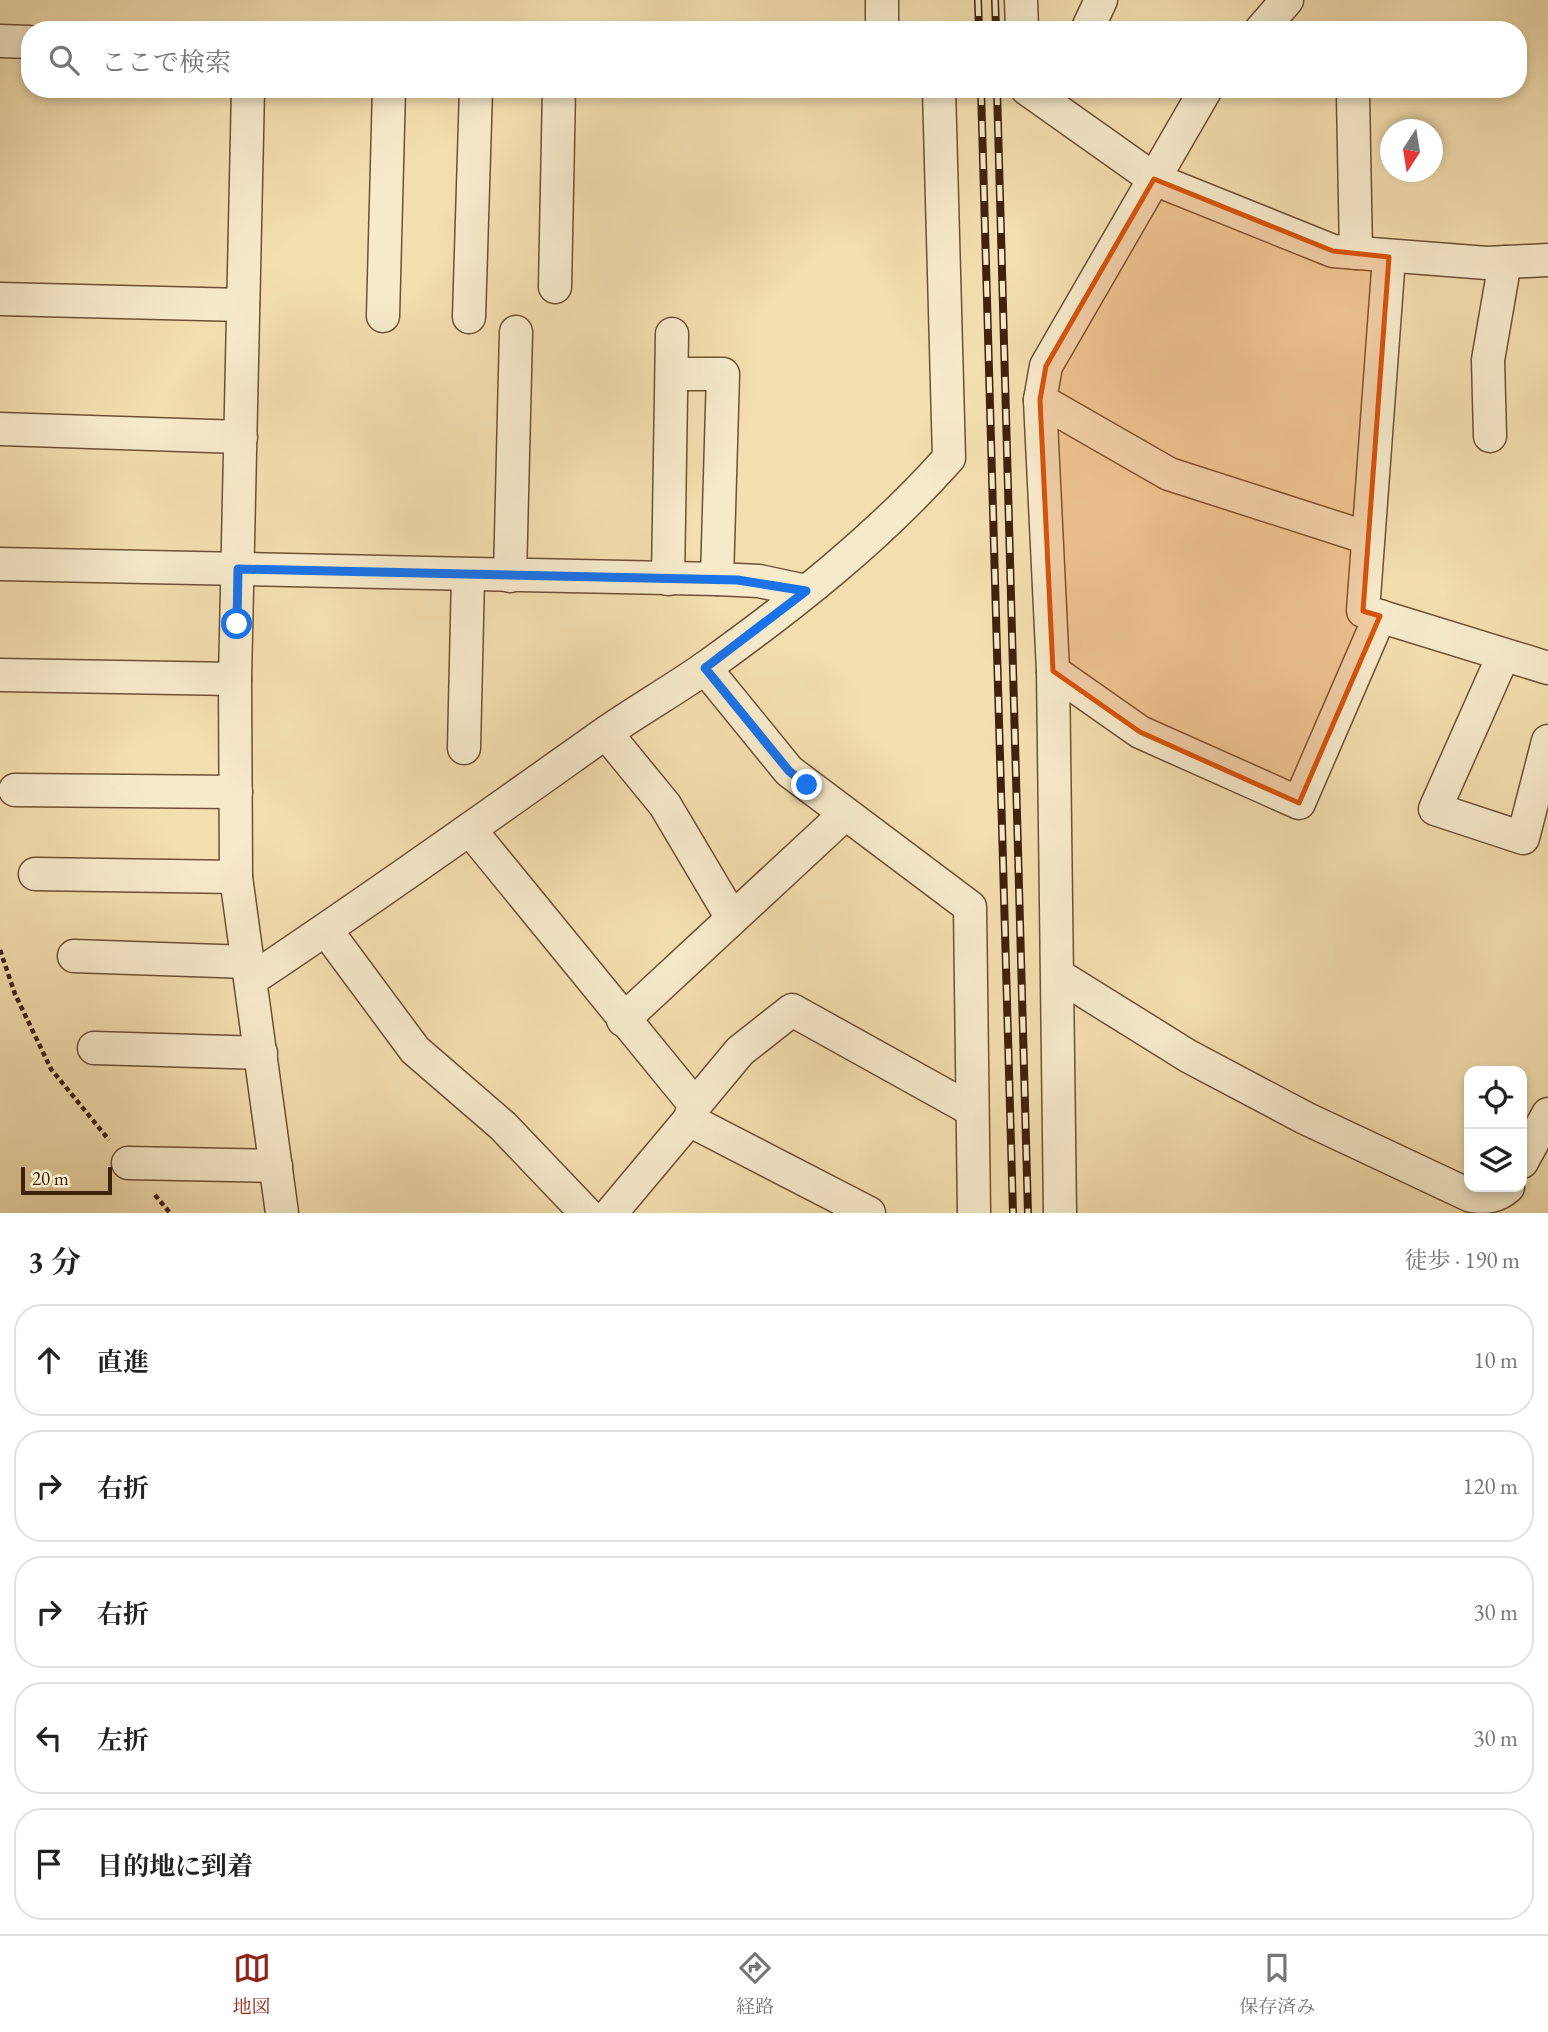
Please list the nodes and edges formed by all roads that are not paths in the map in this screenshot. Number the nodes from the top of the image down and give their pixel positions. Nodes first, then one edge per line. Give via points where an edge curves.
1 (882, 0) edge
2 (1021, 0) edge
3 (1101, 0) edge
4 (1287, 0) edge
5 (882, 21) edge
6 (1021, 21) edge
7 (1091, 21) edge
8 (1269, 21) edge
9 (0, 41) edge
10 (21, 42) edge
11 (248, 98) edge
12 (389, 98) edge
13 (476, 98) edge
14 (559, 98) edge
15 (939, 98) edge
16 (1040, 98) edge
17 (1201, 98) edge
18 (1353, 98) edge
19 (1154, 179) junction
20 (1356, 253) junction
21 (1389, 257) junction
22 (1548, 260) edge
23 (1505, 262) junction
24 (555, 287) dead end
25 (0, 299) edge
26 (243, 305) junction
27 (383, 316) dead end
28 (469, 317) dead end
29 (516, 332) dead end
30 (672, 334) dead end
31 (672, 374) junction
32 (1040, 400) junction
33 (0, 429) edge
34 (1490, 436) dead end
35 (241, 437) junction
36 (1368, 538) junction
37 (0, 564) edge
38 (238, 569) junction
39 (468, 576) junction
40 (510, 576) junction
41 (668, 579) junction
42 (717, 579) junction
43 (806, 591) junction
44 (1380, 616) junction
45 (1503, 656) junction
46 (705, 668) junction
47 (1548, 668) edge
48 (1053, 670) junction
49 (0, 675) edge
50 (235, 679) junction
51 (606, 733) junction
52 (1548, 741) edge
53 (464, 748) dead end
54 (15, 790) dead end
55 (236, 792) junction
56 (844, 815) junction
57 (471, 831) junction
58 (35, 874) dead end
59 (236, 877) junction
60 (732, 918) junction
61 (326, 930) junction
62 (74, 956) dead end
63 (251, 971) junction
64 (1058, 975) junction
65 (623, 1020) junction
66 (93, 1048) dead end
67 (261, 1053) junction
68 (972, 1110) junction
69 (692, 1113) junction
70 (1548, 1114) edge
71 (1527, 1153) edge
72 (128, 1163) road end
73 (276, 1166) junction
74 (1502, 1192) edge
75 (282, 1213) edge
76 (586, 1213) edge
77 (611, 1213) edge
78 (869, 1213) edge
79 (974, 1213) edge
80 (1060, 1213) edge

1 - 5 street
2 - 6 street
3 - 7 street
4 - 8 street
9 - 10 street
11 - 26 street
12 - 27 street
13 - 28 street
14 - 24 street
15 - 43 street via 949,458 853,555
16 - 19 street
17 - 19 street
18 - 20 street
19 - 20 street via 1333,251
19 - 32 street via 1046,366
20 - 21 street
21 - 23 street
21 - 36 street
22 - 23 street
23 - 34 street via 1488,360
25 - 26 street
26 - 35 street
29 - 40 street
30 - 31 street
31 - 41 street
31 - 42 street via 723,374
32 - 36 street via 1169,474
32 - 48 street
33 - 35 street
35 - 38 street
36 - 44 street via 1363,611
37 - 38 street
38 - 39 street
38 - 50 street
39 - 40 street
39 - 53 street
40 - 41 street
41 - 42 street
42 - 43 street via 759,581
43 - 46 street
44 - 45 street
44 - 48 street via 1299,803 1140,732
45 - 47 street
45 - 52 street via 1435,809 1523,838
46 - 51 street
46 - 56 street via 789,771
48 - 64 street
49 - 50 street
50 - 55 street
51 - 57 street
51 - 60 street via 665,805
54 - 55 street
55 - 59 street
56 - 60 street
56 - 68 street via 970,907
57 - 61 street
57 - 65 street
58 - 59 street
59 - 63 street
60 - 65 street
61 - 63 street
61 - 76 street via 415,1050 503,1126
62 - 63 street
63 - 67 street
64 - 74 street via 1188,1056 1305,1118 1471,1196 1485,1198
64 - 80 street
65 - 69 street
66 - 67 street
67 - 73 street
68 - 69 street via 792,1010 740,1051
68 - 79 street
69 - 77 street
69 - 78 street
70 - 71 street
72 - 73 street
73 - 75 street

